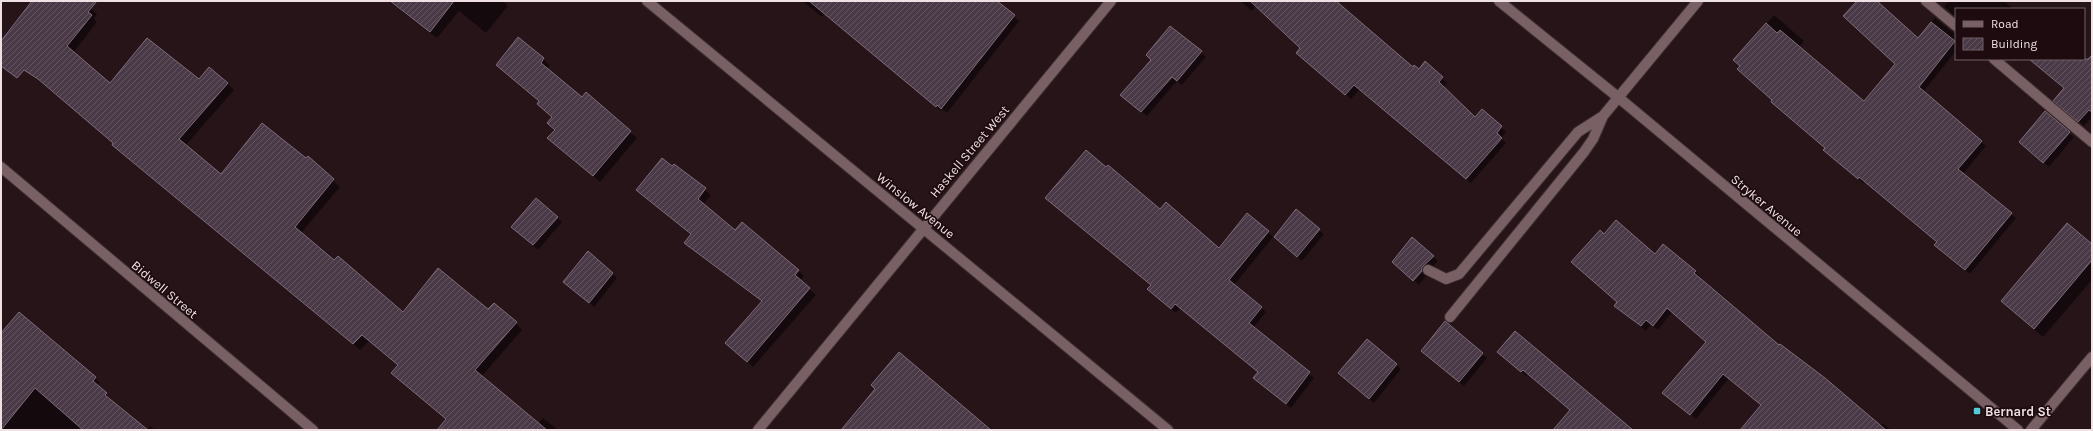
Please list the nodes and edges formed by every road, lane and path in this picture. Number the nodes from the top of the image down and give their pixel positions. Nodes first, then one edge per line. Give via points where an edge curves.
1 (647, 1) edge
2 (1110, 1) edge
3 (1499, 1) edge
4 (1698, 1) edge
5 (1926, 1) edge
6 (1955, 25) edge
7 (1995, 60) edge
8 (1619, 98) junction
9 (1603, 116) junction
10 (2092, 142) edge
11 (1, 167) edge
12 (923, 227) junction
13 (1428, 270) dead end
14 (1450, 317) dead end
15 (2092, 357) edge
16 (313, 430) edge
17 (758, 430) edge
18 (1168, 430) edge
19 (2018, 430) edge
20 (2031, 430) edge

1 - 12 street, Winslow Avenue
2 - 12 street, Haskell Street West
3 - 8 street, Stryker Avenue
4 - 8 street
5 - 6 street
7 - 10 street
8 - 9 street
8 - 19 street, Stryker Avenue
9 - 13 street via 1578,132 1458,274 1446,279
9 - 14 street via 1584,152
11 - 16 street, Bidwell Street
12 - 17 street, Haskell Street West
12 - 18 street, Winslow Avenue
15 - 20 street

